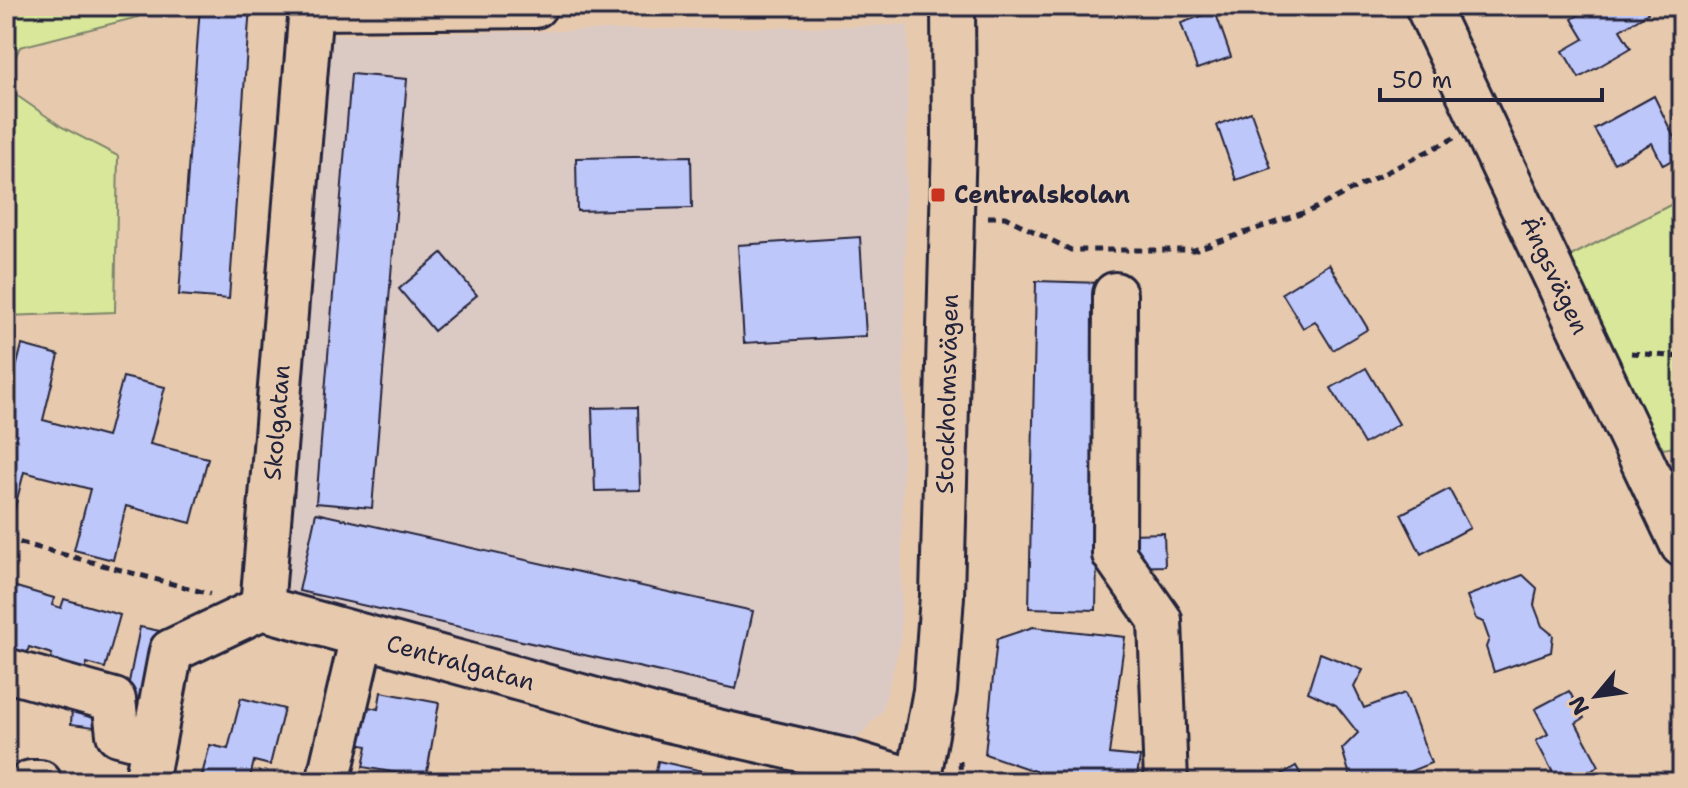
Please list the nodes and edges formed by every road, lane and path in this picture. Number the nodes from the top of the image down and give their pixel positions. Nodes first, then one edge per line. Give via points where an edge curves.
1 (535, 6) edge
2 (953, 6) edge
3 (1427, 6) edge
4 (311, 7) edge
5 (1484, 123) junction
6 (952, 216) junction
7 (1115, 294) dead end
8 (1590, 344) junction
9 (1682, 357) edge
10 (6, 539) edge
11 (1682, 545) edge
12 (262, 608) junction
13 (362, 636) junction
14 (6, 670) edge
15 (149, 763) edge
16 (31, 782) edge
17 (40, 782) edge
18 (328, 782) edge
19 (918, 782) edge
20 (1166, 782) edge

1 - 4 street
2 - 6 street, Stockholmsvägen
3 - 5 street, Ängsvägen
4 - 12 street, Skolgatan
5 - 6 path via 1312,210 1194,250 1071,250 1005,217
5 - 8 street, Ängsvägen
6 - 19 street, Stockholmsvägen via 942,596 935,691
7 - 20 street via 1114,554 1160,620
8 - 9 path via 1650,357
8 - 11 street, Ängsvägen
10 - 12 path
12 - 13 street, Centralgatan
12 - 15 street via 171,651
13 - 18 street
13 - 19 street, Centralgatan
14 - 15 street via 114,700 118,734
16 - 17 street

